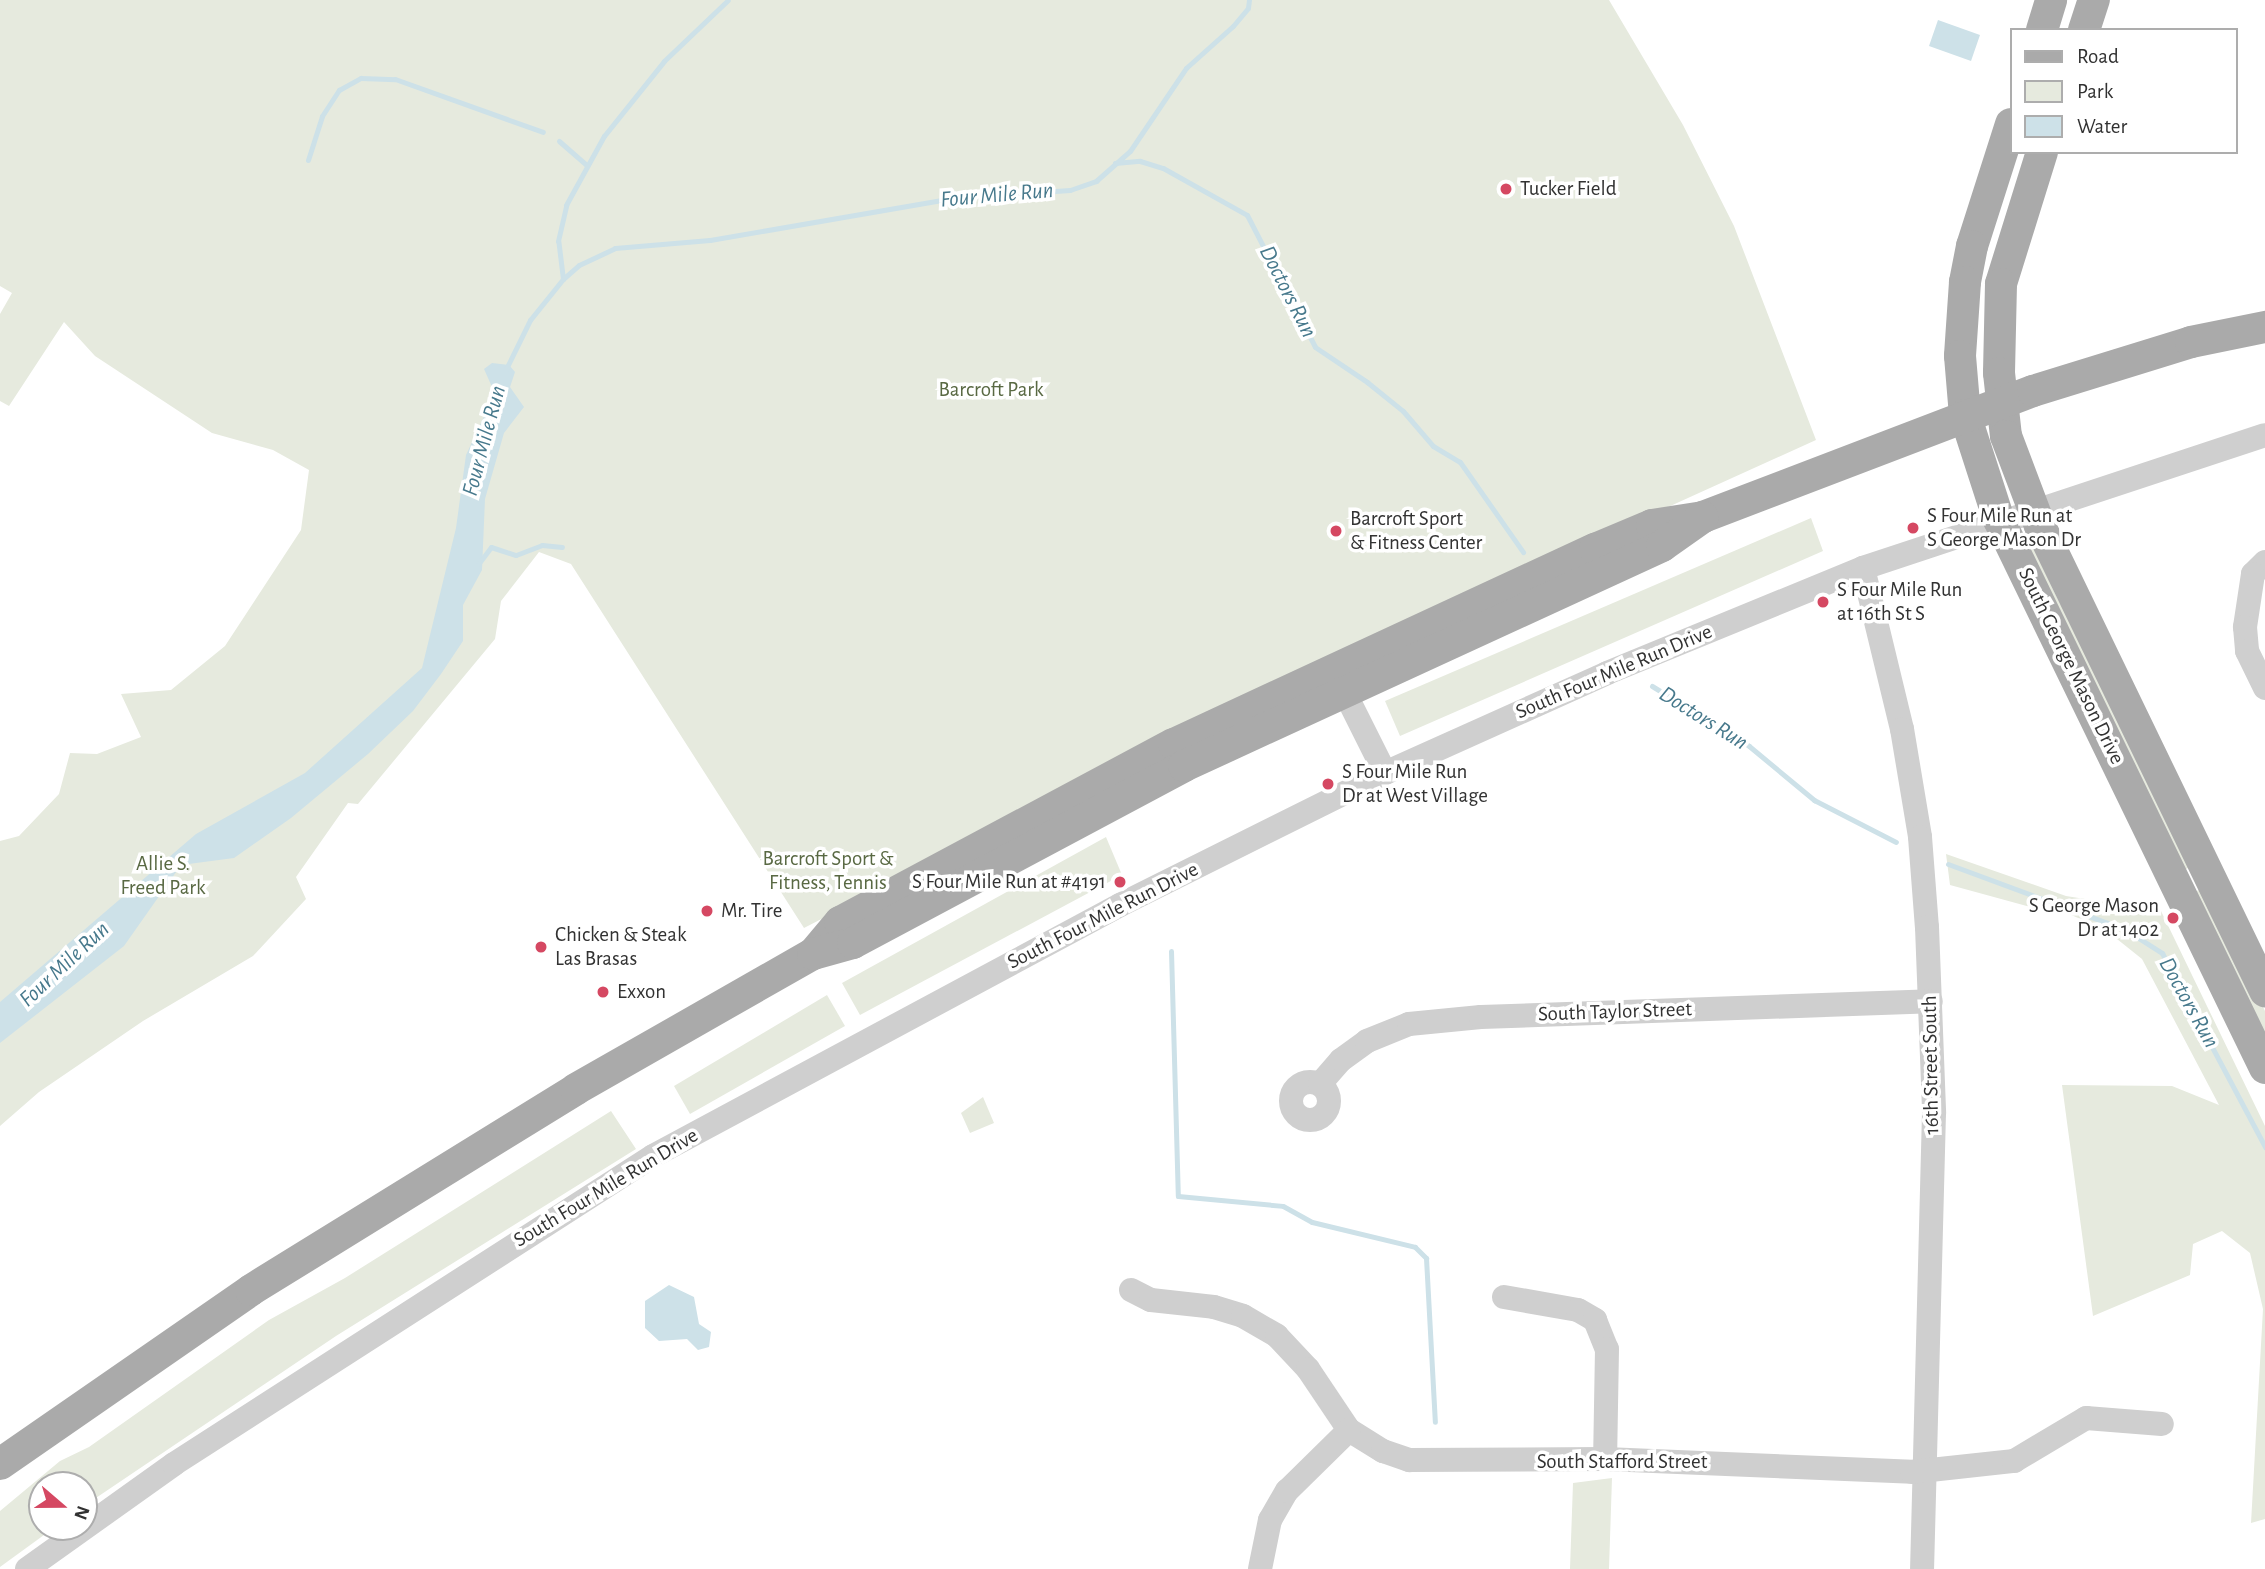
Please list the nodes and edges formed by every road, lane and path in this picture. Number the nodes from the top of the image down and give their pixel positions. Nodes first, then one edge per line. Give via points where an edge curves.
1 (2051, 0) edge
2 (2094, 0) edge
3 (2043, 28) edge
4 (2085, 28) edge
5 (2010, 127) edge
6 (2041, 154) edge
7 (2265, 310) edge
8 (2265, 327) edge
9 (2191, 342) junction
10 (2001, 403) junction
11 (1965, 415) junction
12 (2265, 435) edge
13 (2032, 509) junction
14 (1999, 520) junction
15 (2265, 562) edge
16 (1863, 568) junction
17 (1339, 680) junction
18 (2265, 688) edge
19 (1385, 773) junction
20 (2208, 873) junction
21 (2178, 887) junction
22 (2265, 991) edge
23 (1931, 1001) junction
24 (2265, 1068) edge
25 (1320, 1084) dead end
26 (1131, 1290) dead end
27 (1504, 1297) dead end
28 (2162, 1424) dead end
29 (1349, 1430) junction
30 (1605, 1459) junction
31 (0, 1464) edge
32 (1923, 1471) junction
33 (27, 1569) edge
34 (1260, 1569) edge
35 (1922, 1569) edge

1 - 3 main road
2 - 4 main road
5 - 11 main road, South George Mason Drive via 1965,282 1960,344
6 - 10 main road, South George Mason Drive via 2001,284
7 - 9 main road
8 - 9 main road
9 - 10 main road
10 - 11 main road
10 - 13 main road, South George Mason Drive via 2006,436
11 - 14 main road, South George Mason Drive
11 - 17 main road via 1703,517 1652,525
12 - 13 street, South Four Mile Run Drive
13 - 14 street, South Four Mile Run Drive
13 - 20 main road, South George Mason Drive
14 - 16 street, South Four Mile Run Drive
14 - 21 main road, South George Mason Drive
15 - 18 street via 2253,574 2245,627 2247,650
16 - 19 street, South Four Mile Run Drive via 1607,673
16 - 23 street, 16th Street South via 1902,729 1920,837
17 - 19 street
17 - 31 main road via 1174,744 840,922 813,954 564,1096 251,1290
19 - 33 street, South Four Mile Run Drive via 1120,905 653,1156 174,1464
20 - 21 main road
20 - 22 main road, South George Mason Drive
21 - 24 main road, South George Mason Drive
23 - 25 street, South Taylor Street via 1480,1017 1409,1024 1367,1041 1341,1060
23 - 32 street, 16th Street South via 1934,1114
26 - 29 street, South Stafford Street via 1151,1300 1214,1307 1243,1316 1277,1336 1308,1369
27 - 30 street via 1578,1310 1595,1320 1607,1349
28 - 32 street, South Stafford Street via 2086,1418 2014,1461
29 - 30 street, South Stafford Street via 1383,1451 1436,1463
29 - 34 street via 1287,1491 1270,1521
30 - 32 street, South Stafford Street via 1822,1471
32 - 35 street, 16th Street South

